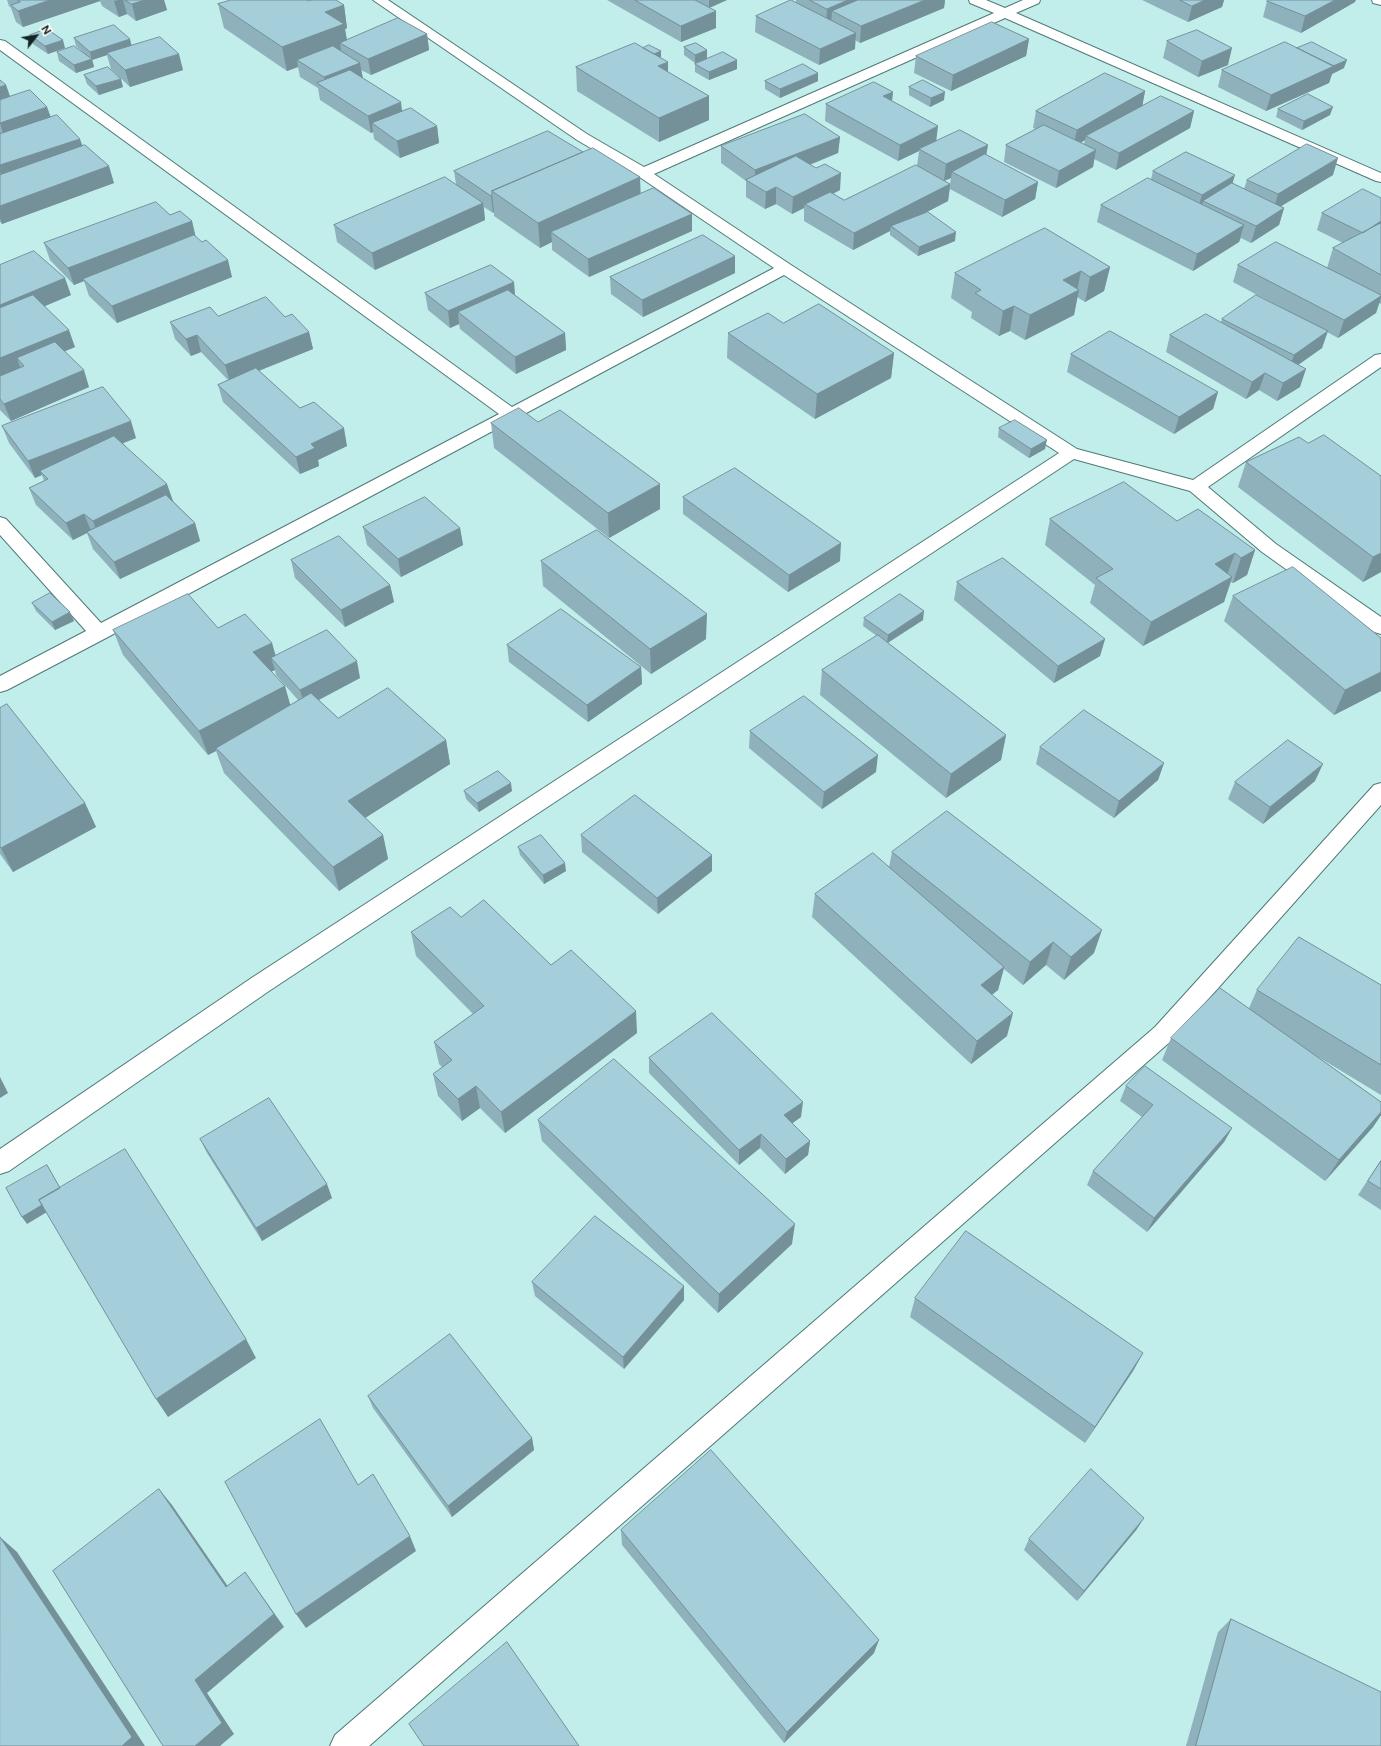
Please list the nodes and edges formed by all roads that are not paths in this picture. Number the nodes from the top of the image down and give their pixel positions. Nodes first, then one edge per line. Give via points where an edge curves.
1 (379, 0) edge
2 (975, 0) edge
3 (1034, 0) edge
4 (1378, 0) edge
5 (1381, 2) edge
6 (1004, 14) junction
7 (0, 44) edge
8 (643, 173) junction
9 (1381, 178) edge
10 (785, 268) junction
11 (1381, 359) edge
12 (511, 415) junction
13 (1071, 453) junction
14 (1196, 487) junction
15 (0, 523) edge
16 (1381, 627) edge
17 (99, 633) junction
18 (0, 685) edge
19 (1381, 791) edge
20 (0, 1163) edge
21 (346, 1746) edge

1 - 8 street via 582,137
2 - 6 street
3 - 6 street
4 - 5 street
6 - 8 street
6 - 9 street
7 - 12 street
8 - 10 street
10 - 12 street
10 - 13 street
11 - 14 street
12 - 17 street
13 - 14 street
13 - 20 street via 261,984
14 - 16 street via 1269,548
15 - 17 street
17 - 18 street
19 - 21 street via 1163,1034

